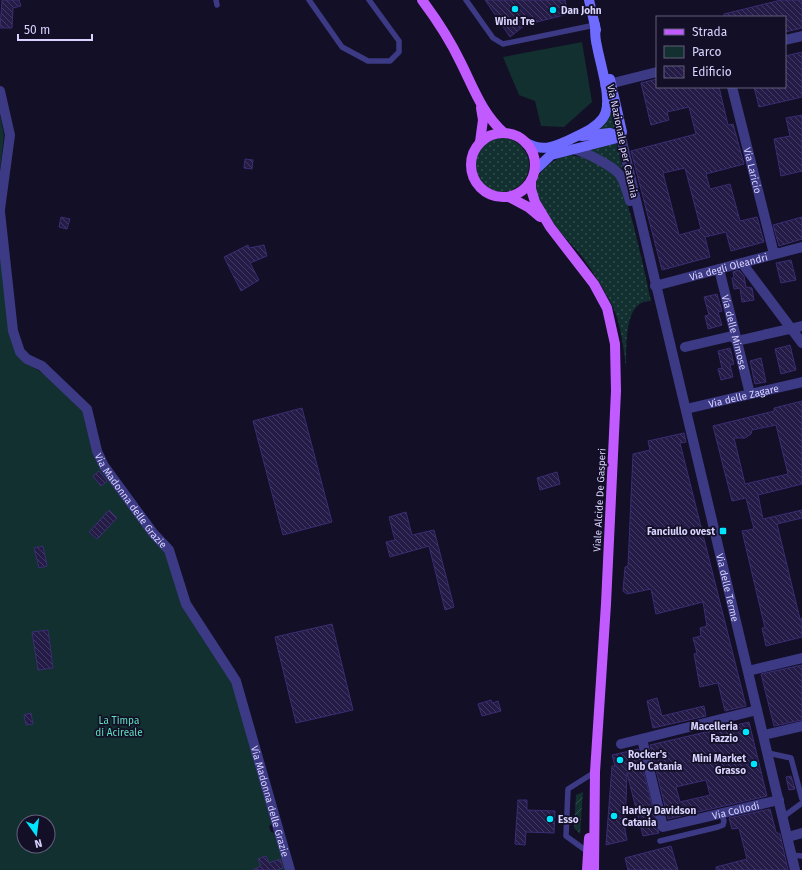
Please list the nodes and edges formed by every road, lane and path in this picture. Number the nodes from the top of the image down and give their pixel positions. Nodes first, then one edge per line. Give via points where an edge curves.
1 (309, 0) edge
2 (369, 0) edge
3 (422, 0) edge
4 (466, 0) edge
5 (589, 0) edge
6 (595, 25) junction
7 (802, 36) edge
8 (786, 40) edge
9 (656, 72) edge
10 (608, 84) junction
11 (732, 88) edge
12 (0, 91) edge
13 (480, 104) junction
14 (504, 133) junction
15 (577, 137) junction
16 (621, 137) junction
17 (480, 142) junction
18 (526, 143) junction
19 (573, 149) junction
20 (535, 170) junction
21 (531, 181) junction
22 (509, 197) junction
23 (0, 209) edge
24 (0, 212) edge
25 (550, 227) junction
26 (802, 247) edge
27 (774, 254) junction
28 (742, 263) junction
29 (719, 269) junction
30 (655, 284) junction
31 (802, 326) edge
32 (791, 328) junction
33 (737, 341) junction
34 (802, 343) edge
35 (685, 347) dead end
36 (802, 382) edge
37 (750, 394) junction
38 (686, 408) junction
39 (802, 658) edge
40 (748, 671) junction
41 (758, 710) junction
42 (802, 726) edge
43 (764, 735) junction
44 (642, 738) junction
45 (621, 744) dead end
46 (768, 753) junction
47 (595, 772) junction
48 (594, 792) junction
49 (802, 799) edge
50 (779, 800) junction
51 (802, 803) edge
52 (721, 813) junction
53 (783, 817) junction
54 (802, 834) edge
55 (788, 837) junction
56 (660, 842) dead end
57 (588, 852) junction
58 (797, 855) edge
59 (290, 870) edge
60 (586, 870) edge
61 (594, 870) edge
62 (795, 870) edge

1 - 2 lane via 342,47 368,61 390,61 399,52 399,41
3 - 13 main road via 451,42
4 - 6 lane via 493,38 503,44
5 - 6 main road, Via Nazionale per Catania
6 - 10 main road, Via Nazionale per Catania
7 - 8 street
9 - 10 street
10 - 15 main road via 607,106 602,119
10 - 16 main road, Via Nazionale per Catania via 622,132
11 - 27 street, Via Laricio
12 - 23 street via 10,135
13 - 14 main road
13 - 17 main road via 483,120
14 - 17 main road via 495,134
14 - 18 main road via 516,136
15 - 16 main road via 610,133
15 - 18 main road via 545,149
16 - 19 main road
16 - 30 street, Via Nazionale per Catania
17 - 22 main road via 471,158 471,167 477,184 491,195
18 - 20 main road via 534,156
19 - 20 main road via 551,155
19 - 30 street via 610,166 621,176 646,265
20 - 21 main road
21 - 22 main road via 518,194
21 - 25 main road via 534,202
22 - 25 main road via 528,207
24 - 59 street, Via Madonna delle Grazie via 13,331 20,352 27,359 42,366 88,409 97,451 104,466 153,533 169,550 186,604 236,681
25 - 47 main road, Viale Alcide De Gasperi via 594,284 606,308 616,344 606,604
26 - 27 street, Via degli Oleandri
27 - 28 street, Via degli Oleandri
28 - 29 street, Via degli Oleandri
28 - 32 street
29 - 30 street, Via degli Oleandri
29 - 33 street, Via delle Mimose
30 - 38 street, Via delle Terme
31 - 32 street
32 - 33 street
32 - 34 street
33 - 35 street via 732,336
33 - 37 street, Via delle Mimose
36 - 37 street, Via delle Zagare
37 - 38 street, Via delle Zagare
38 - 40 street, Via delle Terme
39 - 40 street
40 - 41 street, Via delle Terme
41 - 43 street, Via delle Terme
41 - 44 street
42 - 43 street
43 - 46 street, Via delle Terme
44 - 45 street
44 - 52 street, Via Collodi via 663,827
46 - 49 lane via 791,758
46 - 50 street, Via delle Terme
47 - 48 main road, Viale Alcide De Gasperi
47 - 57 lane via 568,789 566,836
48 - 57 main road, Viale Alcide De Gasperi
48 - 61 main road, Viale Alcide De Gasperi
50 - 52 street, Via Collodi
50 - 53 street, Via delle Terme
51 - 53 lane
52 - 56 lane via 724,821 718,827
53 - 55 street, Via delle Terme
54 - 55 street
55 - 58 street, Via delle Terme
57 - 60 main road, Viale Alcide De Gasperi
58 - 62 street, Via delle Terme

